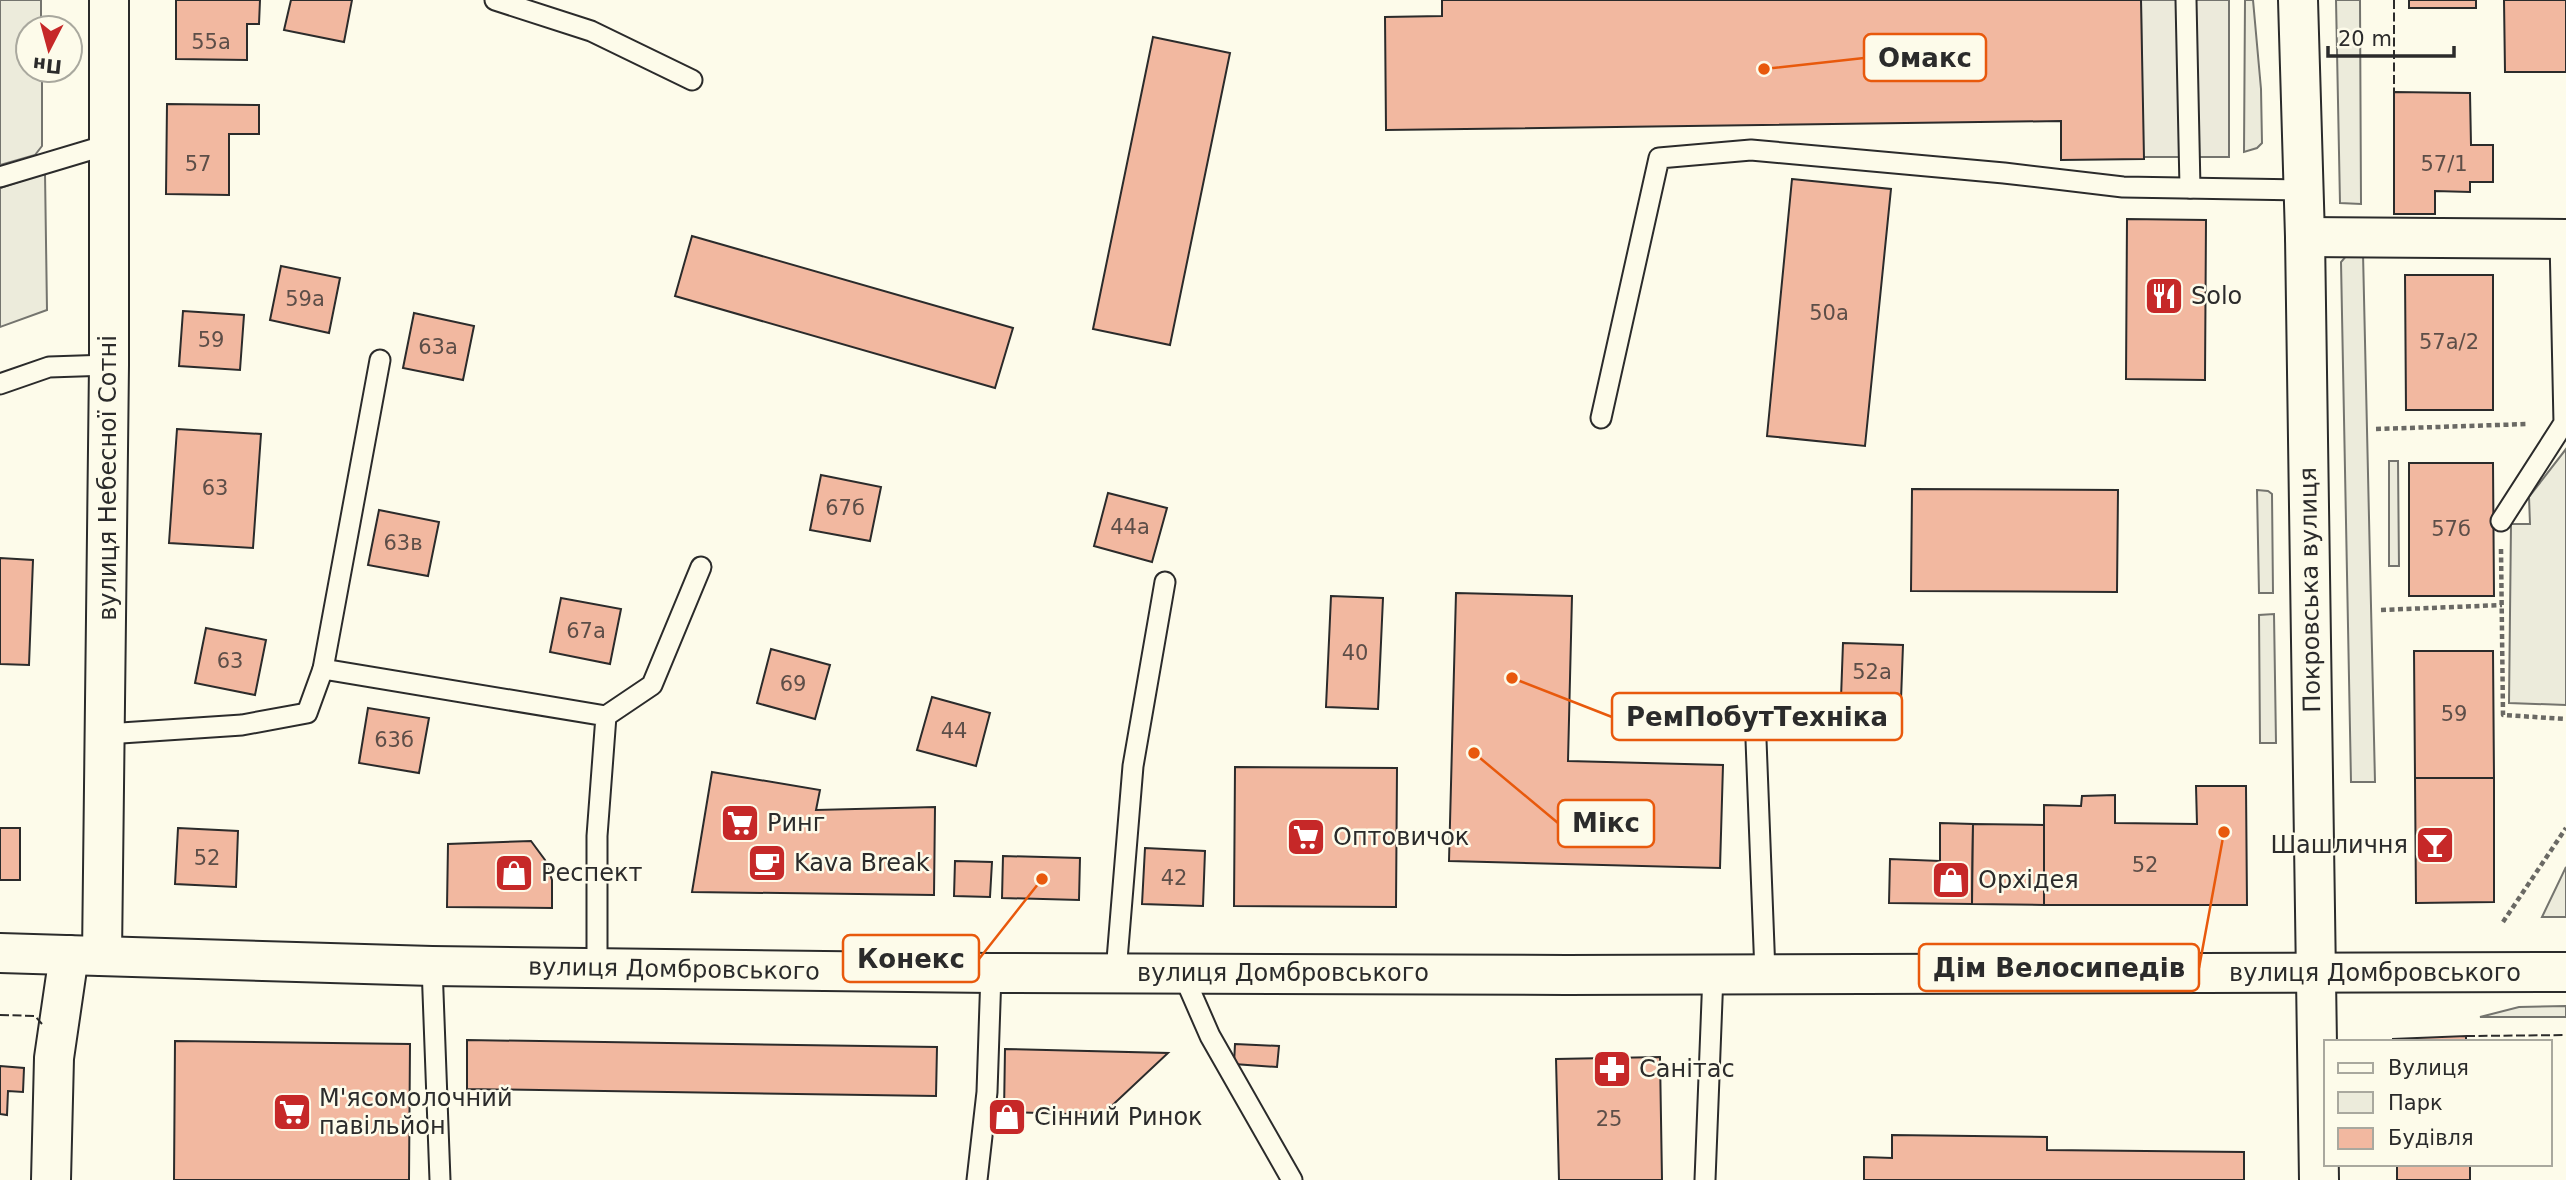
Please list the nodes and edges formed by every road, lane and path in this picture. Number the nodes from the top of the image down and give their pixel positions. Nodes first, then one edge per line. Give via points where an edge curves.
1 (109, 0) edge
2 (495, 0) edge
3 (2186, 0) edge
4 (2298, 0) edge
5 (692, 80) dead end
6 (110, 144) junction
7 (0, 177) edge
8 (2190, 188) junction
9 (2304, 190) junction
10 (2305, 237) junction
11 (2563, 239) edge
12 (380, 360) dead end
13 (109, 365) junction
14 (0, 384) edge
15 (1601, 418) dead end
16 (2565, 421) edge
17 (2376, 429) dead end
18 (2501, 521) joint
19 (701, 567) dead end
20 (1165, 582) dead end
21 (2502, 605) junction
22 (2381, 610) dead end
23 (323, 669) junction
24 (1755, 714) dead end
25 (606, 716) junction
26 (2566, 719) edge
27 (106, 734) junction
28 (2566, 828) edge
29 (2503, 922) dead end
30 (0, 953) edge
31 (85, 956) junction
32 (432, 966) junction
33 (597, 968) junction
34 (1116, 972) junction
35 (1182, 972) junction
36 (2566, 972) edge
37 (991, 973) junction
38 (1765, 973) junction
39 (1713, 974) junction
40 (2316, 974) junction
41 (51, 1180) edge
42 (440, 1180) edge
43 (977, 1180) edge
44 (1292, 1180) edge
45 (1705, 1180) edge
46 (2319, 1180) edge

1 - 6 main road, вулиця Небесної Сотні
2 - 5 lane via 591,31
3 - 8 lane
4 - 9 main road, Покровська вулиця
6 - 7 lane
6 - 13 main road, вулиця Небесної Сотні
8 - 9 lane
8 - 15 lane via 2123,187 1751,150 1659,158
9 - 10 main road, Покровська вулиця
10 - 11 main road
10 - 40 main road, Покровська вулиця
11 - 16 lane
12 - 23 lane
13 - 14 lane via 49,367
13 - 27 main road, вулиця Небесної Сотні
16 - 17 path
16 - 18 lane
18 - 21 path
19 - 25 lane via 652,685
20 - 34 lane via 1133,766
21 - 22 path
21 - 26 path via 2503,715
23 - 25 lane
23 - 27 lane via 307,713 242,726
24 - 38 lane
25 - 33 lane via 597,836
27 - 31 main road, вулиця Небесної Сотні
28 - 29 path
30 - 31 main road, вулиця Домбровського
31 - 32 main road, вулиця Домбровського
31 - 41 main road, вулиця Небесної Сотні via 54,1058
32 - 33 main road, вулиця Домбровського
32 - 42 lane
33 - 37 main road, вулиця Домбровського
34 - 35 main road, вулиця Домбровського
34 - 37 main road, вулиця Домбровського
35 - 39 main road, вулиця Домбровського
35 - 44 lane via 1210,1036
36 - 40 main road, вулиця Домбровського
37 - 43 lane via 987,1092
38 - 39 main road, вулиця Домбровського
38 - 40 main road, вулиця Домбровського
39 - 45 lane
40 - 46 main road, Покровська вулиця

